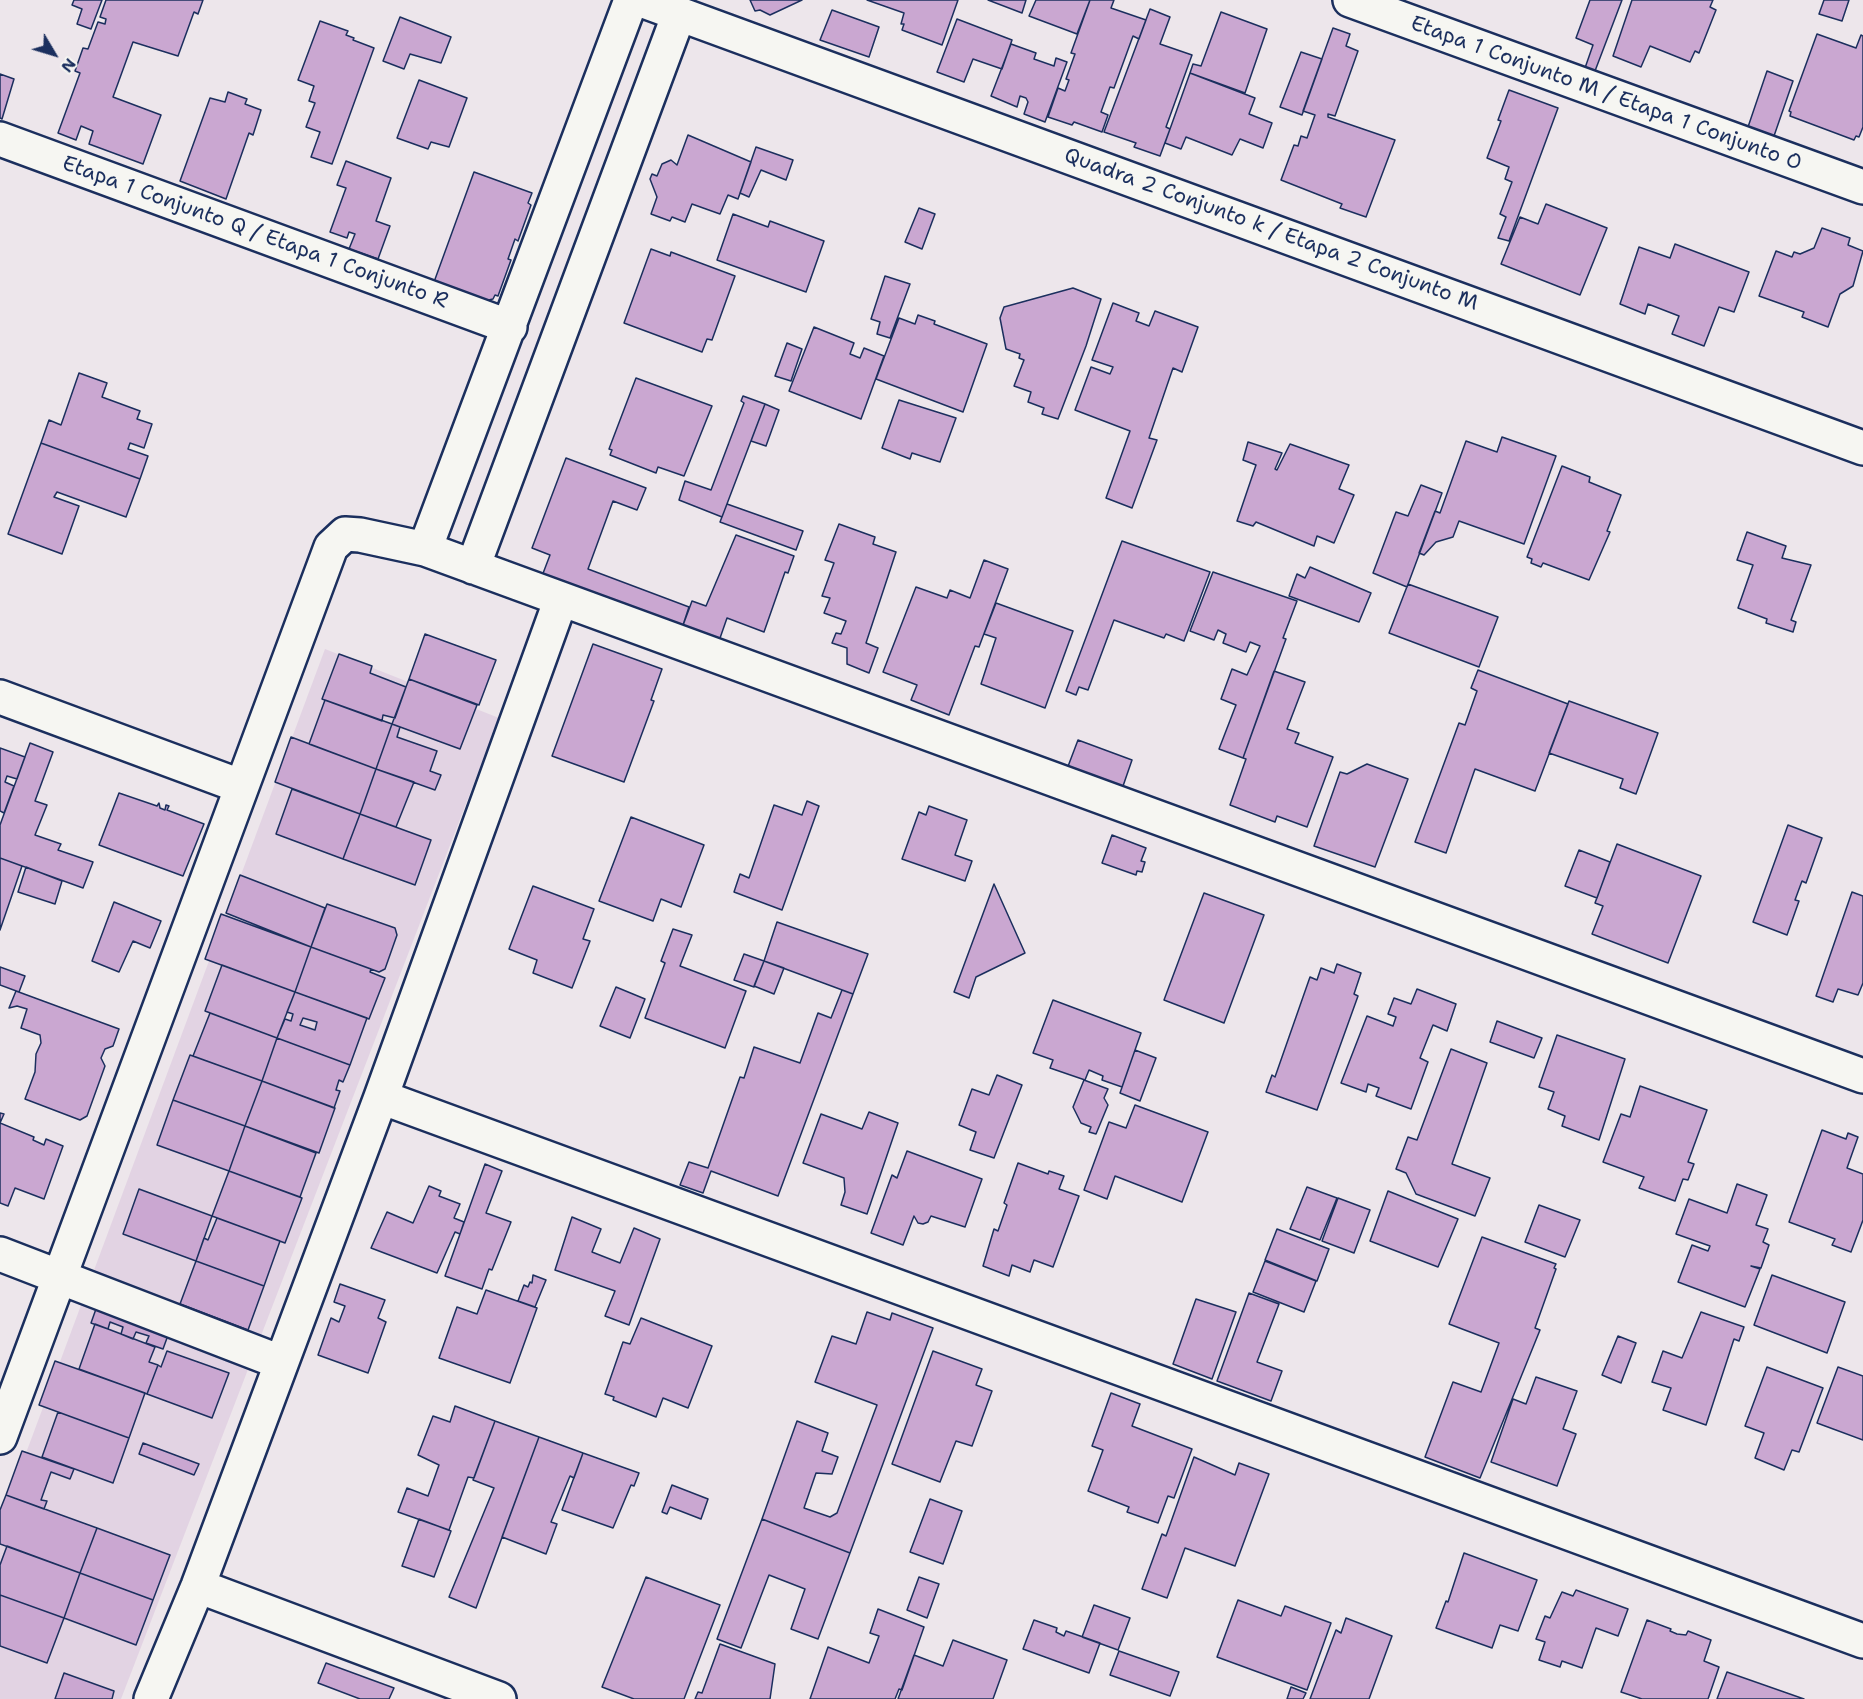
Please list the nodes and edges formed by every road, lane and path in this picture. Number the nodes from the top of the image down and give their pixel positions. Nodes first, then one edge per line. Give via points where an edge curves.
1 (631, 0) edge
2 (641, 0) edge
3 (1350, 0) edge
4 (679, 14) junction
5 (0, 139) edge
6 (1863, 187) edge
7 (510, 327) junction
8 (1863, 448) edge
9 (425, 549) junction
10 (473, 567) junction
11 (561, 599) junction
12 (0, 697) edge
13 (240, 786) junction
14 (1863, 1076) edge
15 (381, 1096) junction
16 (0, 1254) edge
17 (58, 1275) junction
18 (280, 1362) junction
19 (0, 1437) edge
20 (198, 1586) junction
21 (1863, 1641) edge
22 (151, 1699) edge
23 (499, 1699) edge

1 - 7 street
2 - 4 street, Quadra 2 Conjunto k / Etapa 2 Conjunto M
3 - 6 street, Etapa 1 Conjunto M / Etapa 1 Conjunto O
4 - 8 street, Quadra 2 Conjunto k / Etapa 2 Conjunto M
4 - 10 street
5 - 7 street, Etapa 1 Conjunto Q / Etapa 1 Conjunto R
7 - 9 street
9 - 10 street
9 - 13 street via 352,534 345,534 331,547
10 - 11 street
11 - 14 street
11 - 15 street
12 - 13 street
13 - 17 street
15 - 18 street
15 - 21 street
16 - 17 street
17 - 18 street
17 - 19 street
18 - 20 street
20 - 22 street
20 - 23 street

